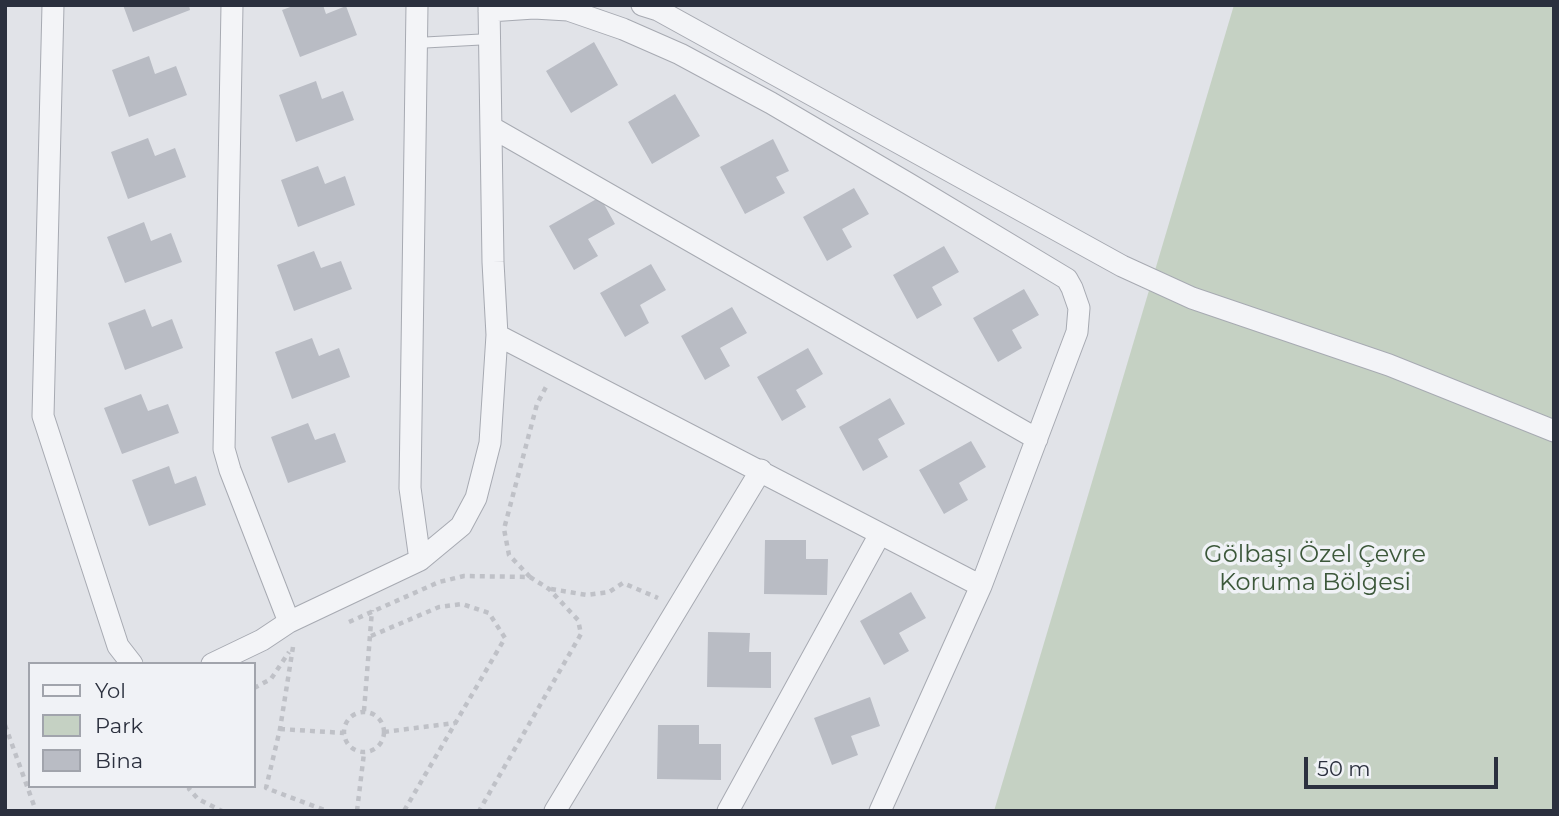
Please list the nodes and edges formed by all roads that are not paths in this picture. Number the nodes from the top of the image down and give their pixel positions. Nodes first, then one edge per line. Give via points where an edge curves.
1 (53, 5) edge
2 (232, 5) edge
3 (417, 5) edge
4 (642, 5) edge
5 (489, 8) edge
6 (490, 40) junction
7 (416, 43) junction
8 (491, 127) junction
9 (497, 335) junction
10 (1554, 431) edge
11 (1037, 439) junction
12 (761, 470) junction
13 (880, 534) junction
14 (420, 560) junction
15 (981, 586) junction
16 (289, 622) junction
17 (130, 662) edge
18 (216, 662) edge
19 (555, 811) edge
20 (728, 811) edge
21 (880, 811) edge

1 - 17 street via 43,416 118,646
2 - 16 street via 224,449
3 - 7 street
4 - 10 street via 1122,266 1180,293 1389,365
5 - 6 street
5 - 11 street via 568,10 680,54 1067,279 1079,309 1077,332
6 - 7 lane
6 - 8 street
7 - 14 street via 410,488
8 - 9 street
8 - 11 street
9 - 12 street
9 - 14 street via 490,443 476,498 461,526
11 - 15 street
12 - 13 street
12 - 19 street
13 - 15 street
13 - 20 street
14 - 16 street
15 - 21 street
16 - 18 street

